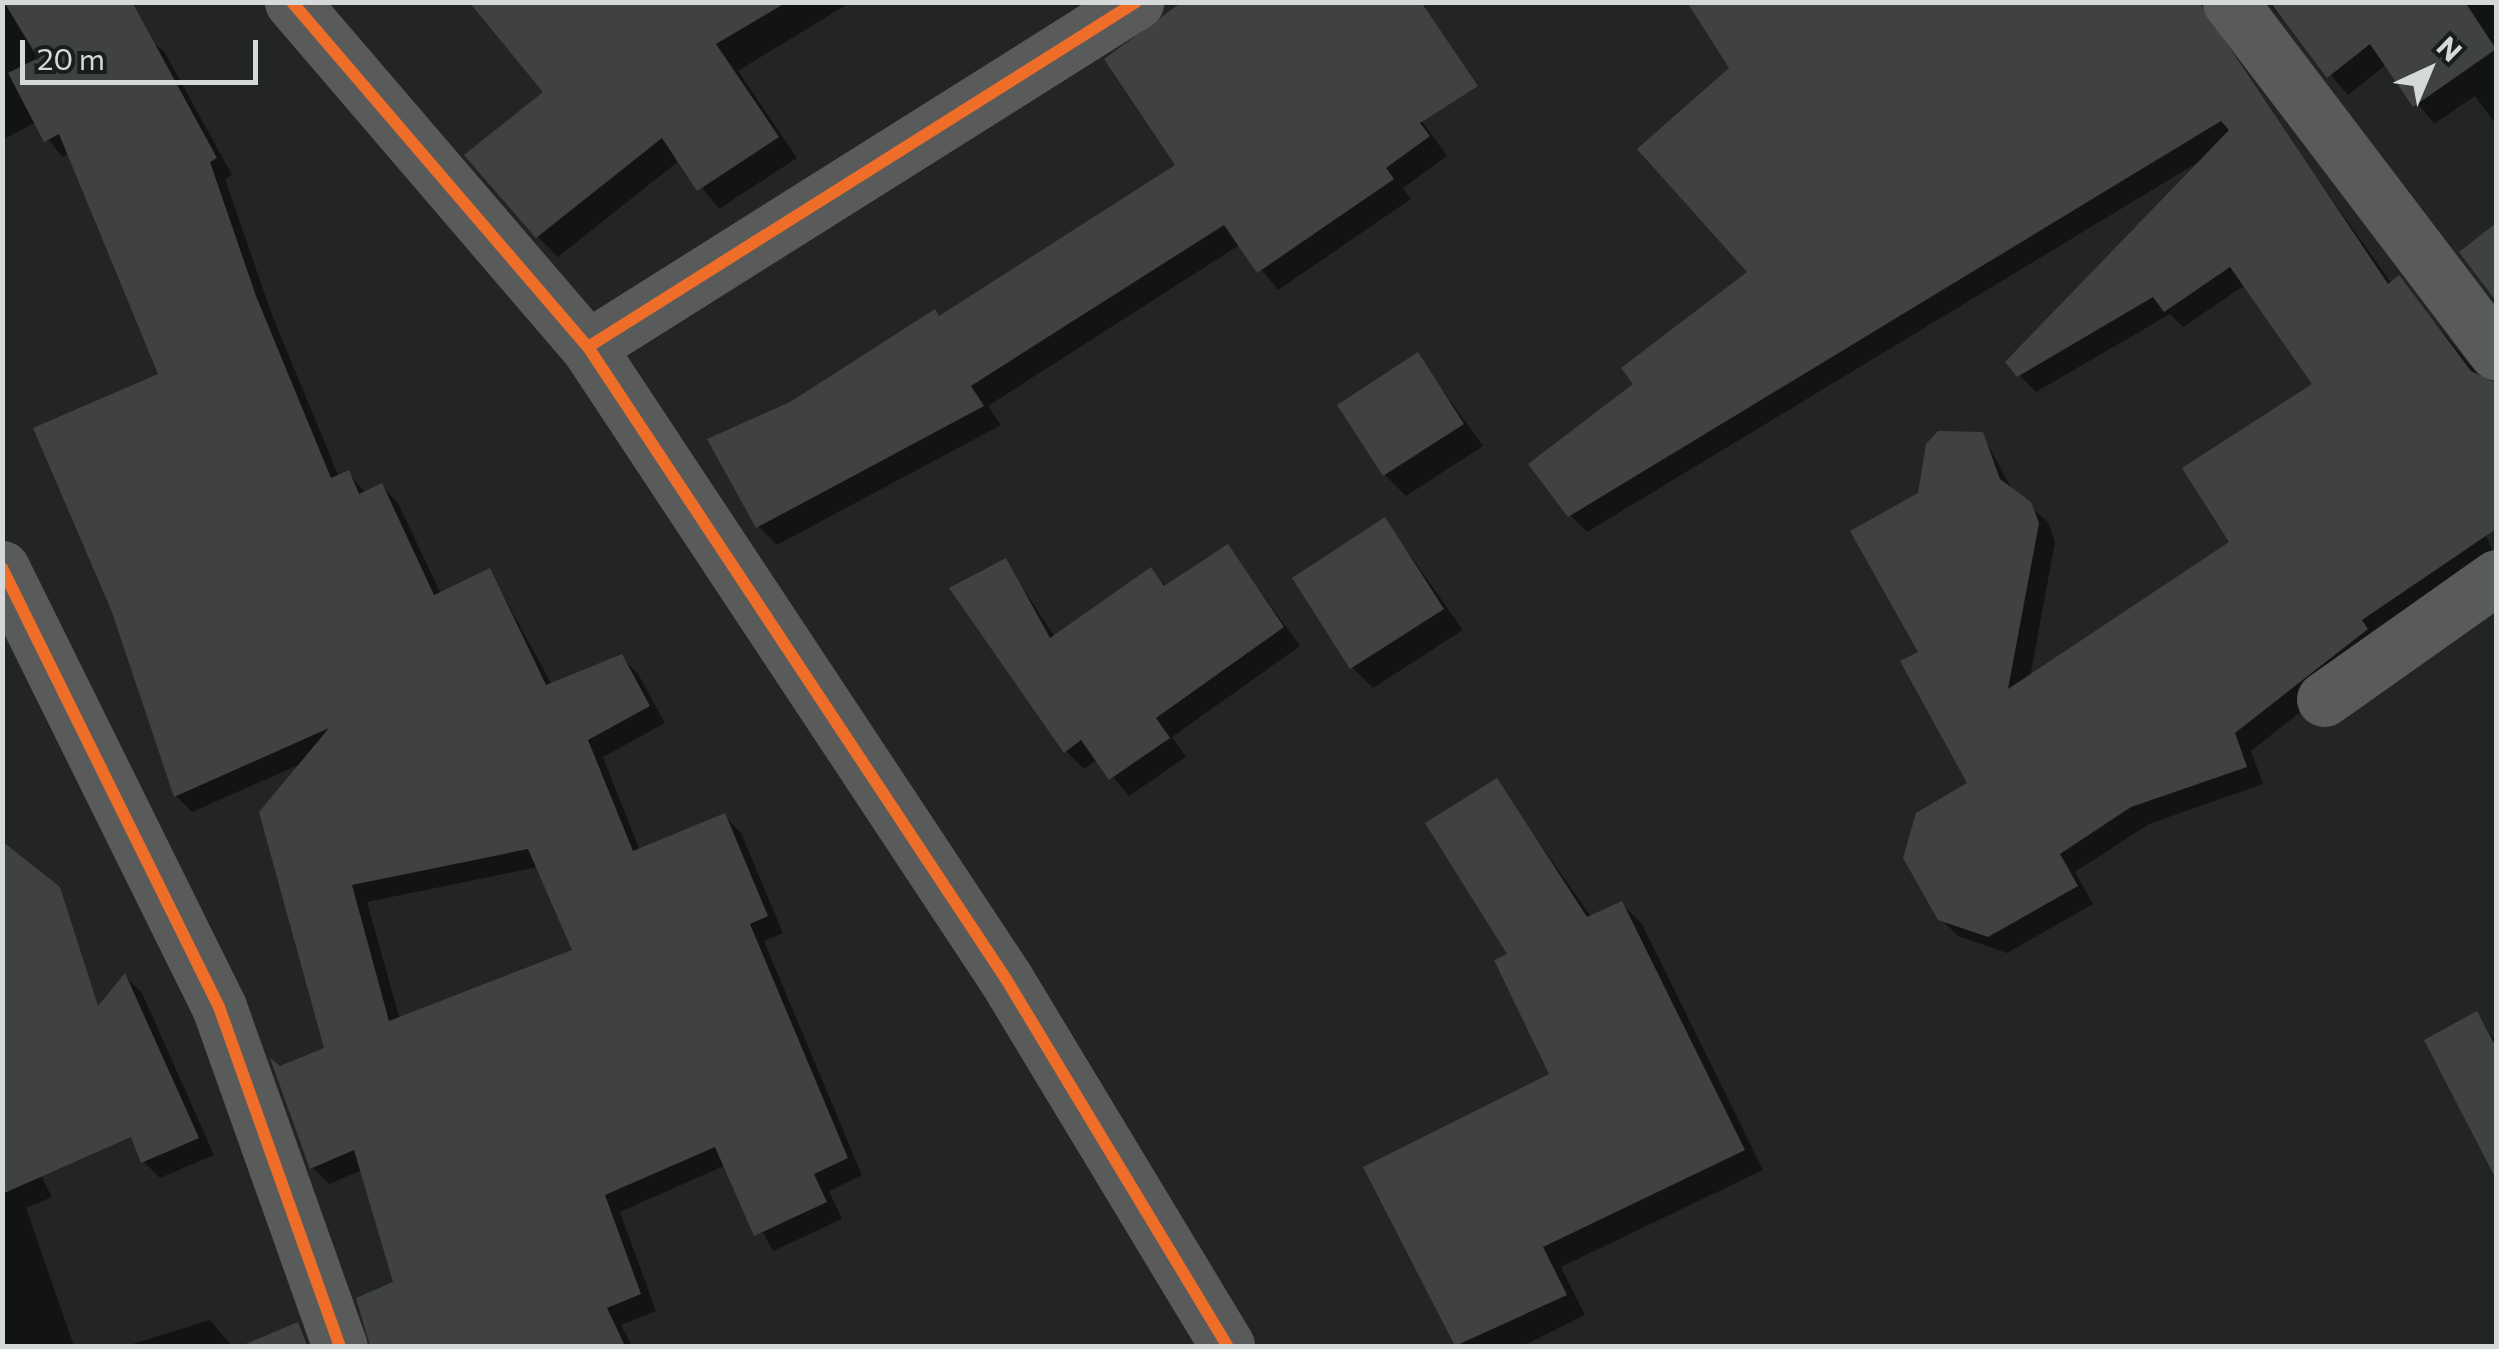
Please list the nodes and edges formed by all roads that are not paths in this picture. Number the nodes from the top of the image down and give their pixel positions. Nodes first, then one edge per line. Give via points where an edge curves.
1 (292, 2) edge
2 (1136, 2) edge
3 (2230, 2) edge
4 (588, 347) junction
5 (2496, 352) edge
6 (2, 568) edge
7 (2496, 576) edge
8 (2324, 699) dead end
9 (340, 1346) edge
10 (1227, 1346) edge

1 - 4 street
2 - 4 street
3 - 5 street
4 - 10 street via 1006,979
6 - 9 street via 220,1007
7 - 8 street

